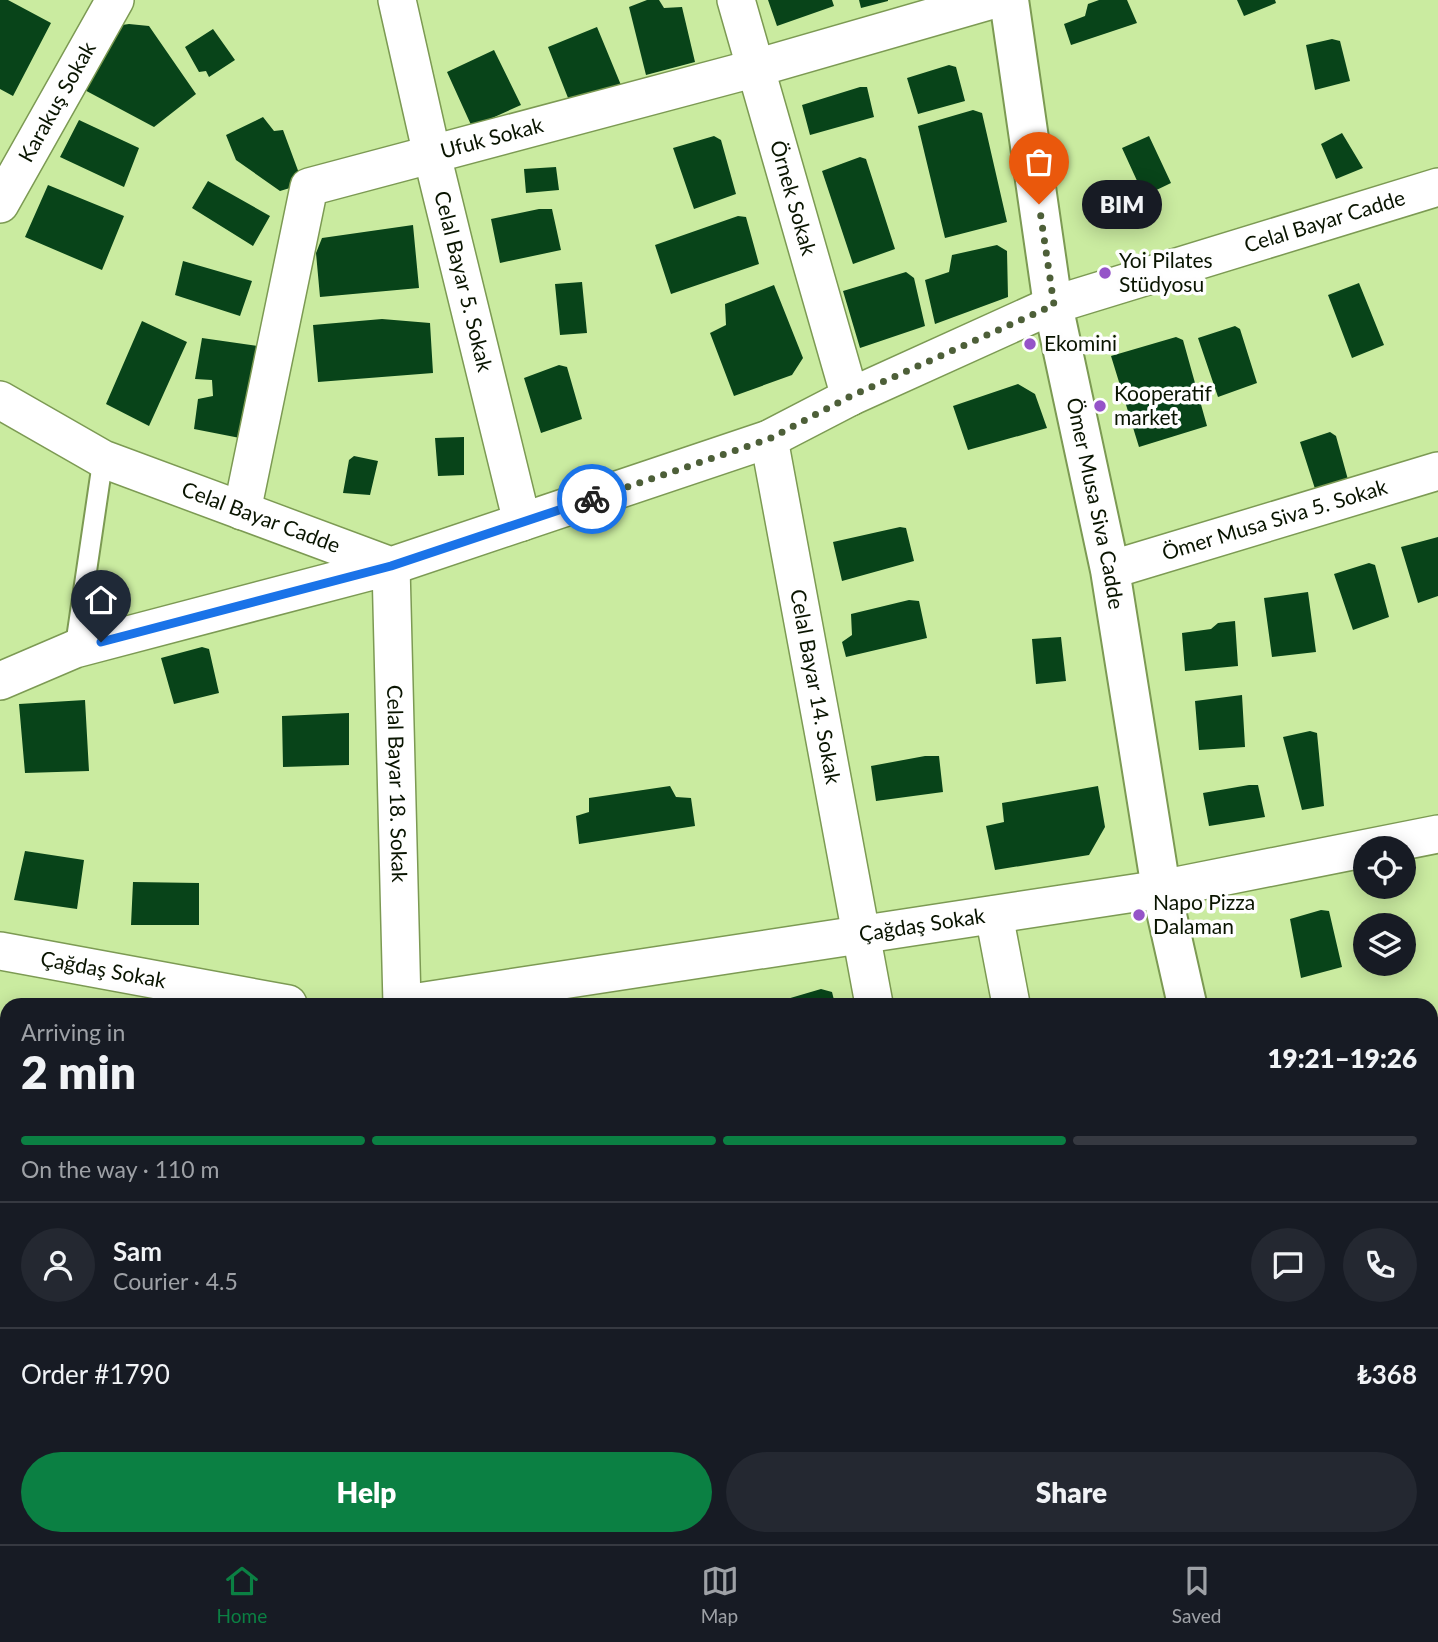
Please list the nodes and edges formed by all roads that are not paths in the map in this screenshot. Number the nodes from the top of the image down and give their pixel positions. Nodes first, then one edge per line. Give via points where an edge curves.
1 (115, 0) edge
2 (397, 0) edge
3 (736, 0) edge
4 (992, 0) edge
5 (1009, 0) edge
6 (756, 68) junction
7 (432, 155) junction
8 (1438, 187) edge
9 (0, 204) edge
10 (1054, 305) junction
11 (849, 397) junction
12 (0, 400) edge
13 (769, 439) junction
14 (103, 459) junction
15 (1438, 471) edge
16 (242, 511) junction
17 (522, 522) junction
18 (391, 566) junction
19 (1110, 570) junction
20 (75, 649) junction
21 (0, 681) edge
22 (1438, 834) edge
23 (1161, 889) junction
24 (994, 915) junction
25 (860, 936) junction
26 (0, 951) edge
27 (255, 998) edge
28 (403, 998) edge
29 (443, 998) edge
30 (873, 998) edge
31 (1010, 998) edge
32 (1186, 998) edge

1 - 9 street, Karakuş Sokak
2 - 7 street, Celal Bayar 5. Sokak
3 - 6 street, Örnek Sokak
4 - 6 street, Ufuk Sokak
5 - 10 main road, Ömer Musa Siva Cadde
6 - 7 street, Ufuk Sokak
6 - 11 street, Örnek Sokak
7 - 16 street, Ufuk Sokak via 309,187
7 - 17 street, Celal Bayar 5. Sokak
8 - 10 street, Celal Bayar Cadde
10 - 11 street, Celal Bayar Cadde
10 - 19 main road, Ömer Musa Siva Cadde
11 - 13 street, Celal Bayar Cadde
12 - 14 street, Celal Bayar Cadde
13 - 17 street, Celal Bayar Cadde
13 - 25 street, Celal Bayar 14. Sokak
14 - 16 street, Celal Bayar Cadde
14 - 20 lane
15 - 19 street, Ömer Musa Siva 5. Sokak
16 - 18 street, Celal Bayar Cadde
17 - 18 street, Celal Bayar Cadde
18 - 20 street
18 - 28 street, Celal Bayar 18. Sokak
19 - 23 main road, Ömer Musa Siva Cadde
20 - 21 street
22 - 23 street, Çağdaş Sokak
23 - 24 street, Çağdaş Sokak
23 - 32 main road, Ömer Musa Siva Cadde
24 - 25 street, Çağdaş Sokak
24 - 31 street
25 - 29 street, Çağdaş Sokak
25 - 30 street, Celal Bayar 14. Sokak
26 - 27 street, Çağdaş Sokak

